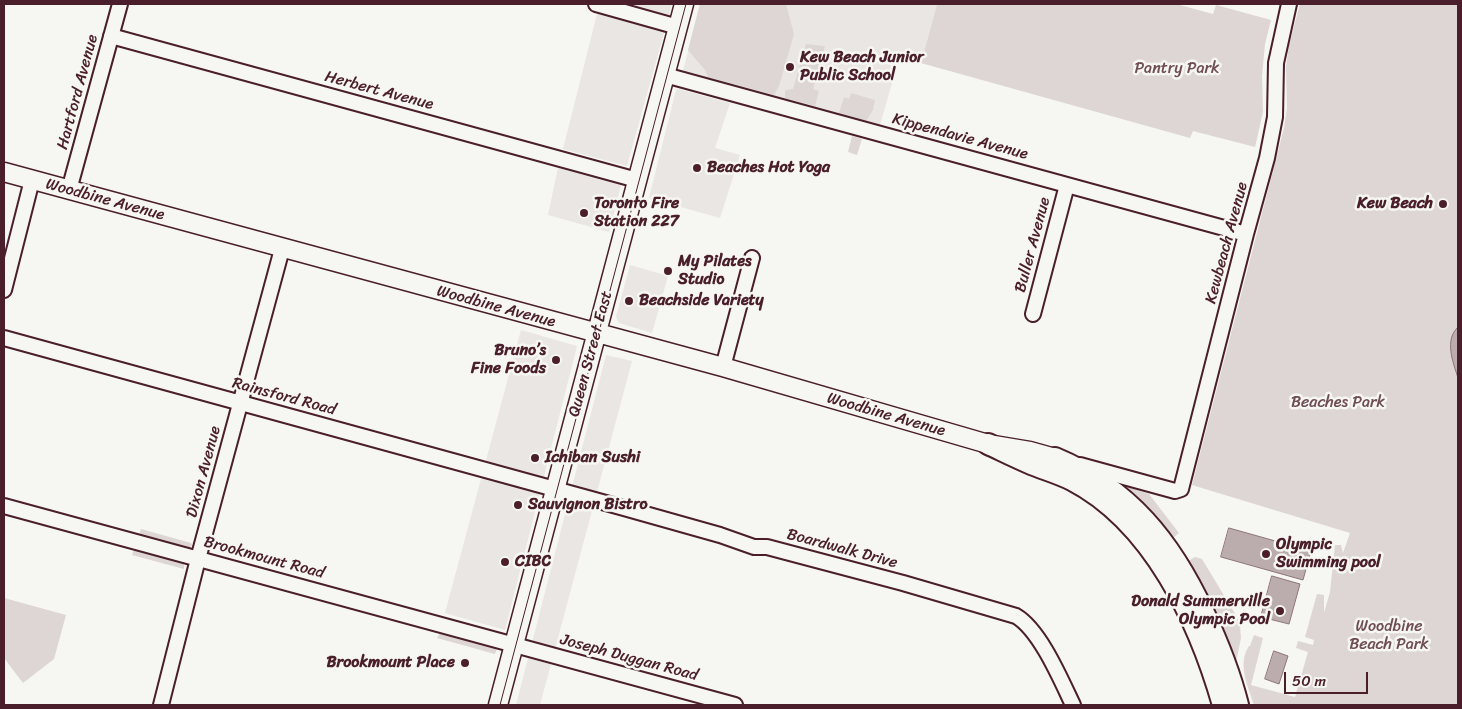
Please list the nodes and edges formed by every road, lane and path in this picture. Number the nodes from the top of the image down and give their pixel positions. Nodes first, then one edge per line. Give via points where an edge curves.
1 (120, 4) edge
2 (596, 4) edge
3 (684, 4) edge
4 (1289, 4) edge
5 (678, 27) junction
6 (111, 36) junction
7 (665, 75) junction
8 (4, 172) edge
9 (32, 180) junction
10 (637, 180) junction
11 (1067, 185) junction
12 (69, 190) junction
13 (1246, 234) junction
14 (282, 248) junction
15 (752, 258) dead end
16 (4, 290) edge
17 (1033, 314) dead end
18 (596, 334) junction
19 (4, 338) edge
20 (723, 367) junction
21 (240, 404) junction
22 (988, 444) junction
23 (1055, 458) junction
24 (1181, 488) joint
25 (556, 489) junction
26 (4, 506) edge
27 (198, 559) junction
28 (514, 645) junction
29 (161, 705) edge
30 (498, 705) edge
31 (735, 705) edge
32 (1073, 705) edge
33 (1223, 705) edge
34 (1238, 705) edge

1 - 6 street, Hartford Avenue
2 - 5 street
3 - 5 main road, Queen Street East
4 - 13 street, Kewbeach Avenue via 1276,63 1274,126
5 - 7 main road, Queen Street East
6 - 10 street, Herbert Avenue
6 - 12 street, Hartford Avenue
7 - 10 main road, Queen Street East
7 - 11 street, Kippendavie Avenue
8 - 9 main road, Woodbine Avenue
9 - 12 main road, Woodbine Avenue
9 - 16 street
10 - 18 main road, Queen Street East
11 - 13 street, Kippendavie Avenue
11 - 17 street, Buller Avenue
12 - 14 main road, Woodbine Avenue
13 - 24 street, Kewbeach Avenue
14 - 18 main road, Woodbine Avenue
14 - 21 street, Dixon Avenue
15 - 20 street
18 - 20 main road, Woodbine Avenue
18 - 25 main road, Queen Street East
19 - 21 street, Rainsford Road
20 - 22 main road, Woodbine Avenue
21 - 25 street, Rainsford Road
21 - 27 street, Dixon Avenue
22 - 23 main road, Woodbine Avenue
22 - 33 highway, Woodbine Avenue via 1072,480 1124,518 1159,561 1177,592 1199,637
23 - 24 street, Woodbine Avenue via 1175,492
23 - 34 highway via 1110,488 1155,530 1190,583 1231,678
25 - 28 main road, Queen Street East
25 - 32 street, Boardwalk Drive via 754,547 767,547 1016,616 1035,634
26 - 27 street, Brookmount Road
27 - 28 street, Brookmount Road
27 - 29 street, Dixon Avenue
28 - 30 main road, Queen Street East
28 - 31 street, Joseph Duggan Road

